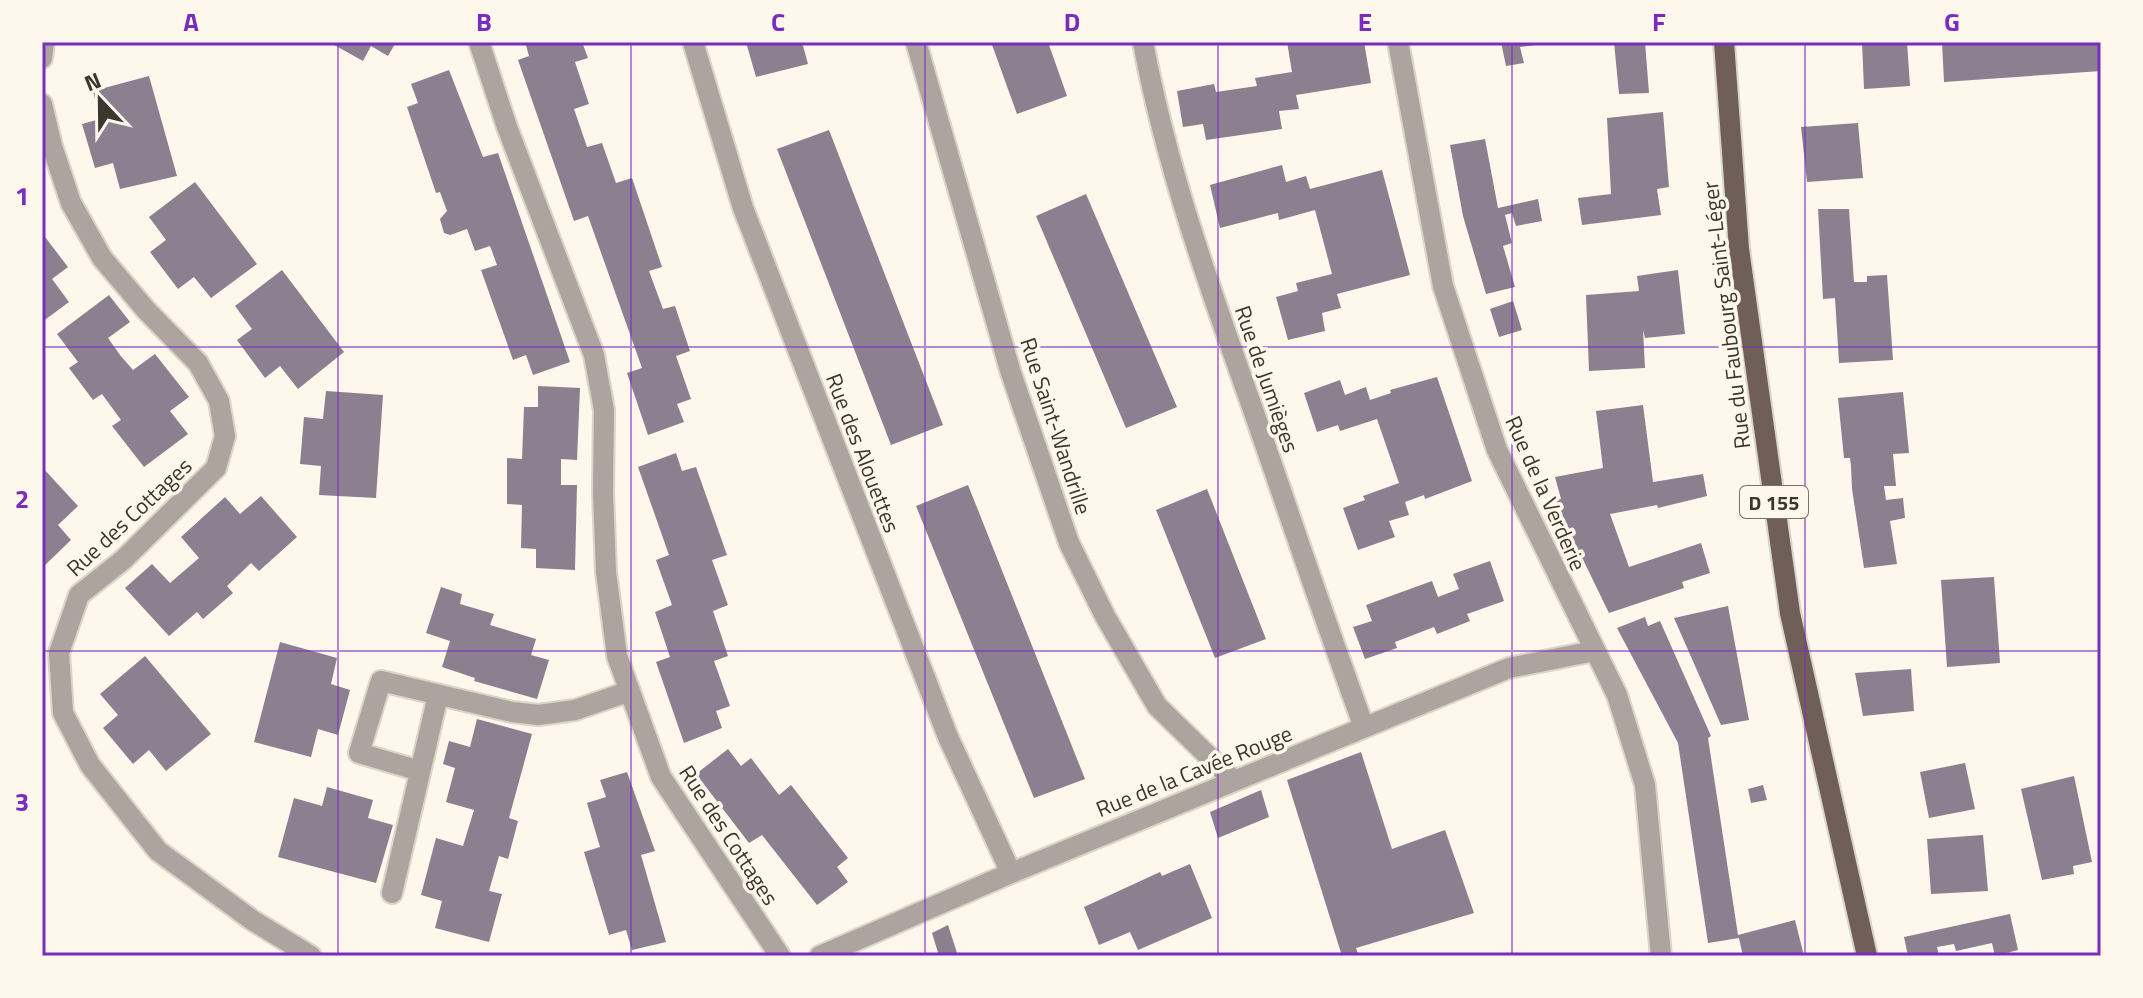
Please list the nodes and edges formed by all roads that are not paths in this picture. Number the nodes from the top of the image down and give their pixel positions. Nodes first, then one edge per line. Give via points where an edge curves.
1 (44, 42) edge
2 (479, 42) edge
3 (693, 42) edge
4 (916, 42) edge
5 (1143, 42) edge
6 (1398, 42) edge
7 (1724, 42) edge
8 (42, 58) edge
9 (42, 104) edge
10 (1594, 651) junction
11 (630, 691) junction
12 (438, 695) junction
13 (1364, 727) junction
14 (420, 771) junction
15 (1234, 781) junction
16 (1011, 873) junction
17 (392, 893) dead end
18 (311, 956) edge
19 (780, 956) edge
20 (820, 956) edge
21 (1661, 956) edge
22 (1867, 956) edge

1 - 8 street
2 - 11 street, Rue des Cottages via 594,355 604,410 606,572 617,656
3 - 16 street, Rue des Alouettes via 743,208 948,737
4 - 15 street, Rue Saint-Wandrille via 1010,370 1069,543 1157,706
5 - 13 street, Rue de Jumièges via 1186,219
6 - 10 street, Rue de la Verderie via 1443,286 1497,450
7 - 22 main road, Rue du Faubourg Saint-Léger / D 155 via 1739,249 1790,613
9 - 18 street, Rue des Cottages via 71,203 102,258 198,363 219,401 225,436 216,468 123,560 79,595 59,653 63,713 90,765 158,851
10 - 13 street, Rue de la Cavée Rouge via 1509,668
10 - 21 street, Rue de la Verderie via 1617,695 1645,785
11 - 12 street via 575,710 538,715
11 - 19 street, Rue des Cottages via 661,777
12 - 14 street
12 - 14 street via 381,681 359,753
13 - 15 street, Rue de la Cavée Rouge
14 - 17 street
15 - 16 street, Rue de la Cavée Rouge
16 - 20 street, Rue de la Cavée Rouge

